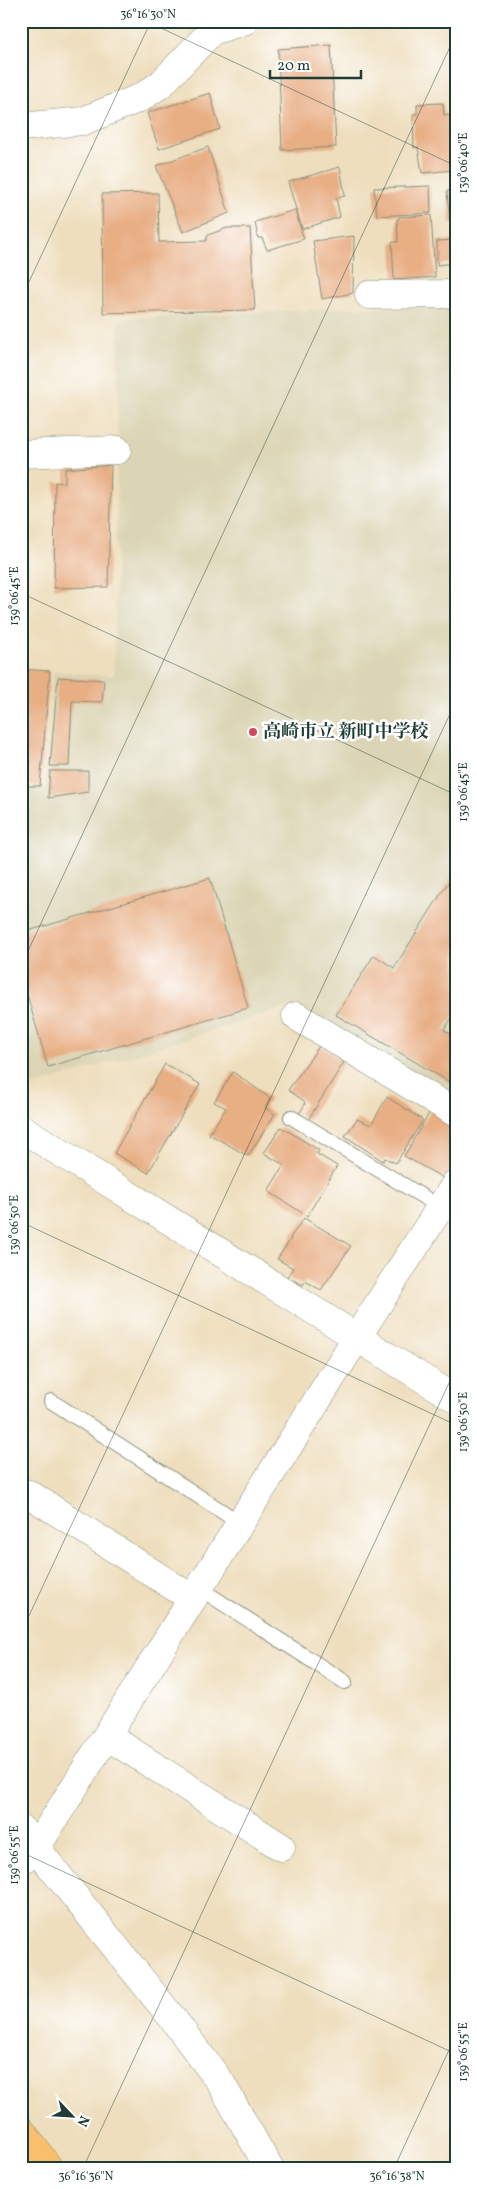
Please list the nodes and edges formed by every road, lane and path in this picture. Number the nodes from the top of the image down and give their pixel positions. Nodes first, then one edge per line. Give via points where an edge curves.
1 (244, 21) edge
2 (21, 128) edge
3 (456, 294) edge
4 (369, 295) dead end
5 (117, 450) dead end
6 (21, 454) edge
7 (296, 1016) dead end
8 (456, 1113) edge
9 (291, 1117) dead end
10 (21, 1128) edge
11 (456, 1183) edge
12 (440, 1207) junction
13 (357, 1337) junction
14 (456, 1399) edge
15 (51, 1401) dead end
16 (29, 1494) dead end
17 (240, 1523) junction
18 (196, 1594) junction
19 (345, 1682) dead end
20 (107, 1736) junction
21 (26, 1846) edge
22 (281, 1847) dead end
23 (21, 2130) edge
24 (49, 2168) edge
25 (269, 2168) edge

1 - 2 street via 212,31 161,84 142,98 83,121
3 - 4 street
5 - 6 street
7 - 8 street
9 - 12 lane
10 - 13 street
11 - 12 street
12 - 13 street
13 - 14 street
13 - 17 street
15 - 17 lane
16 - 18 street
17 - 18 street
18 - 19 lane
18 - 20 street
20 - 21 street
20 - 22 street
21 - 25 street via 174,2019 221,2082
23 - 24 main road

